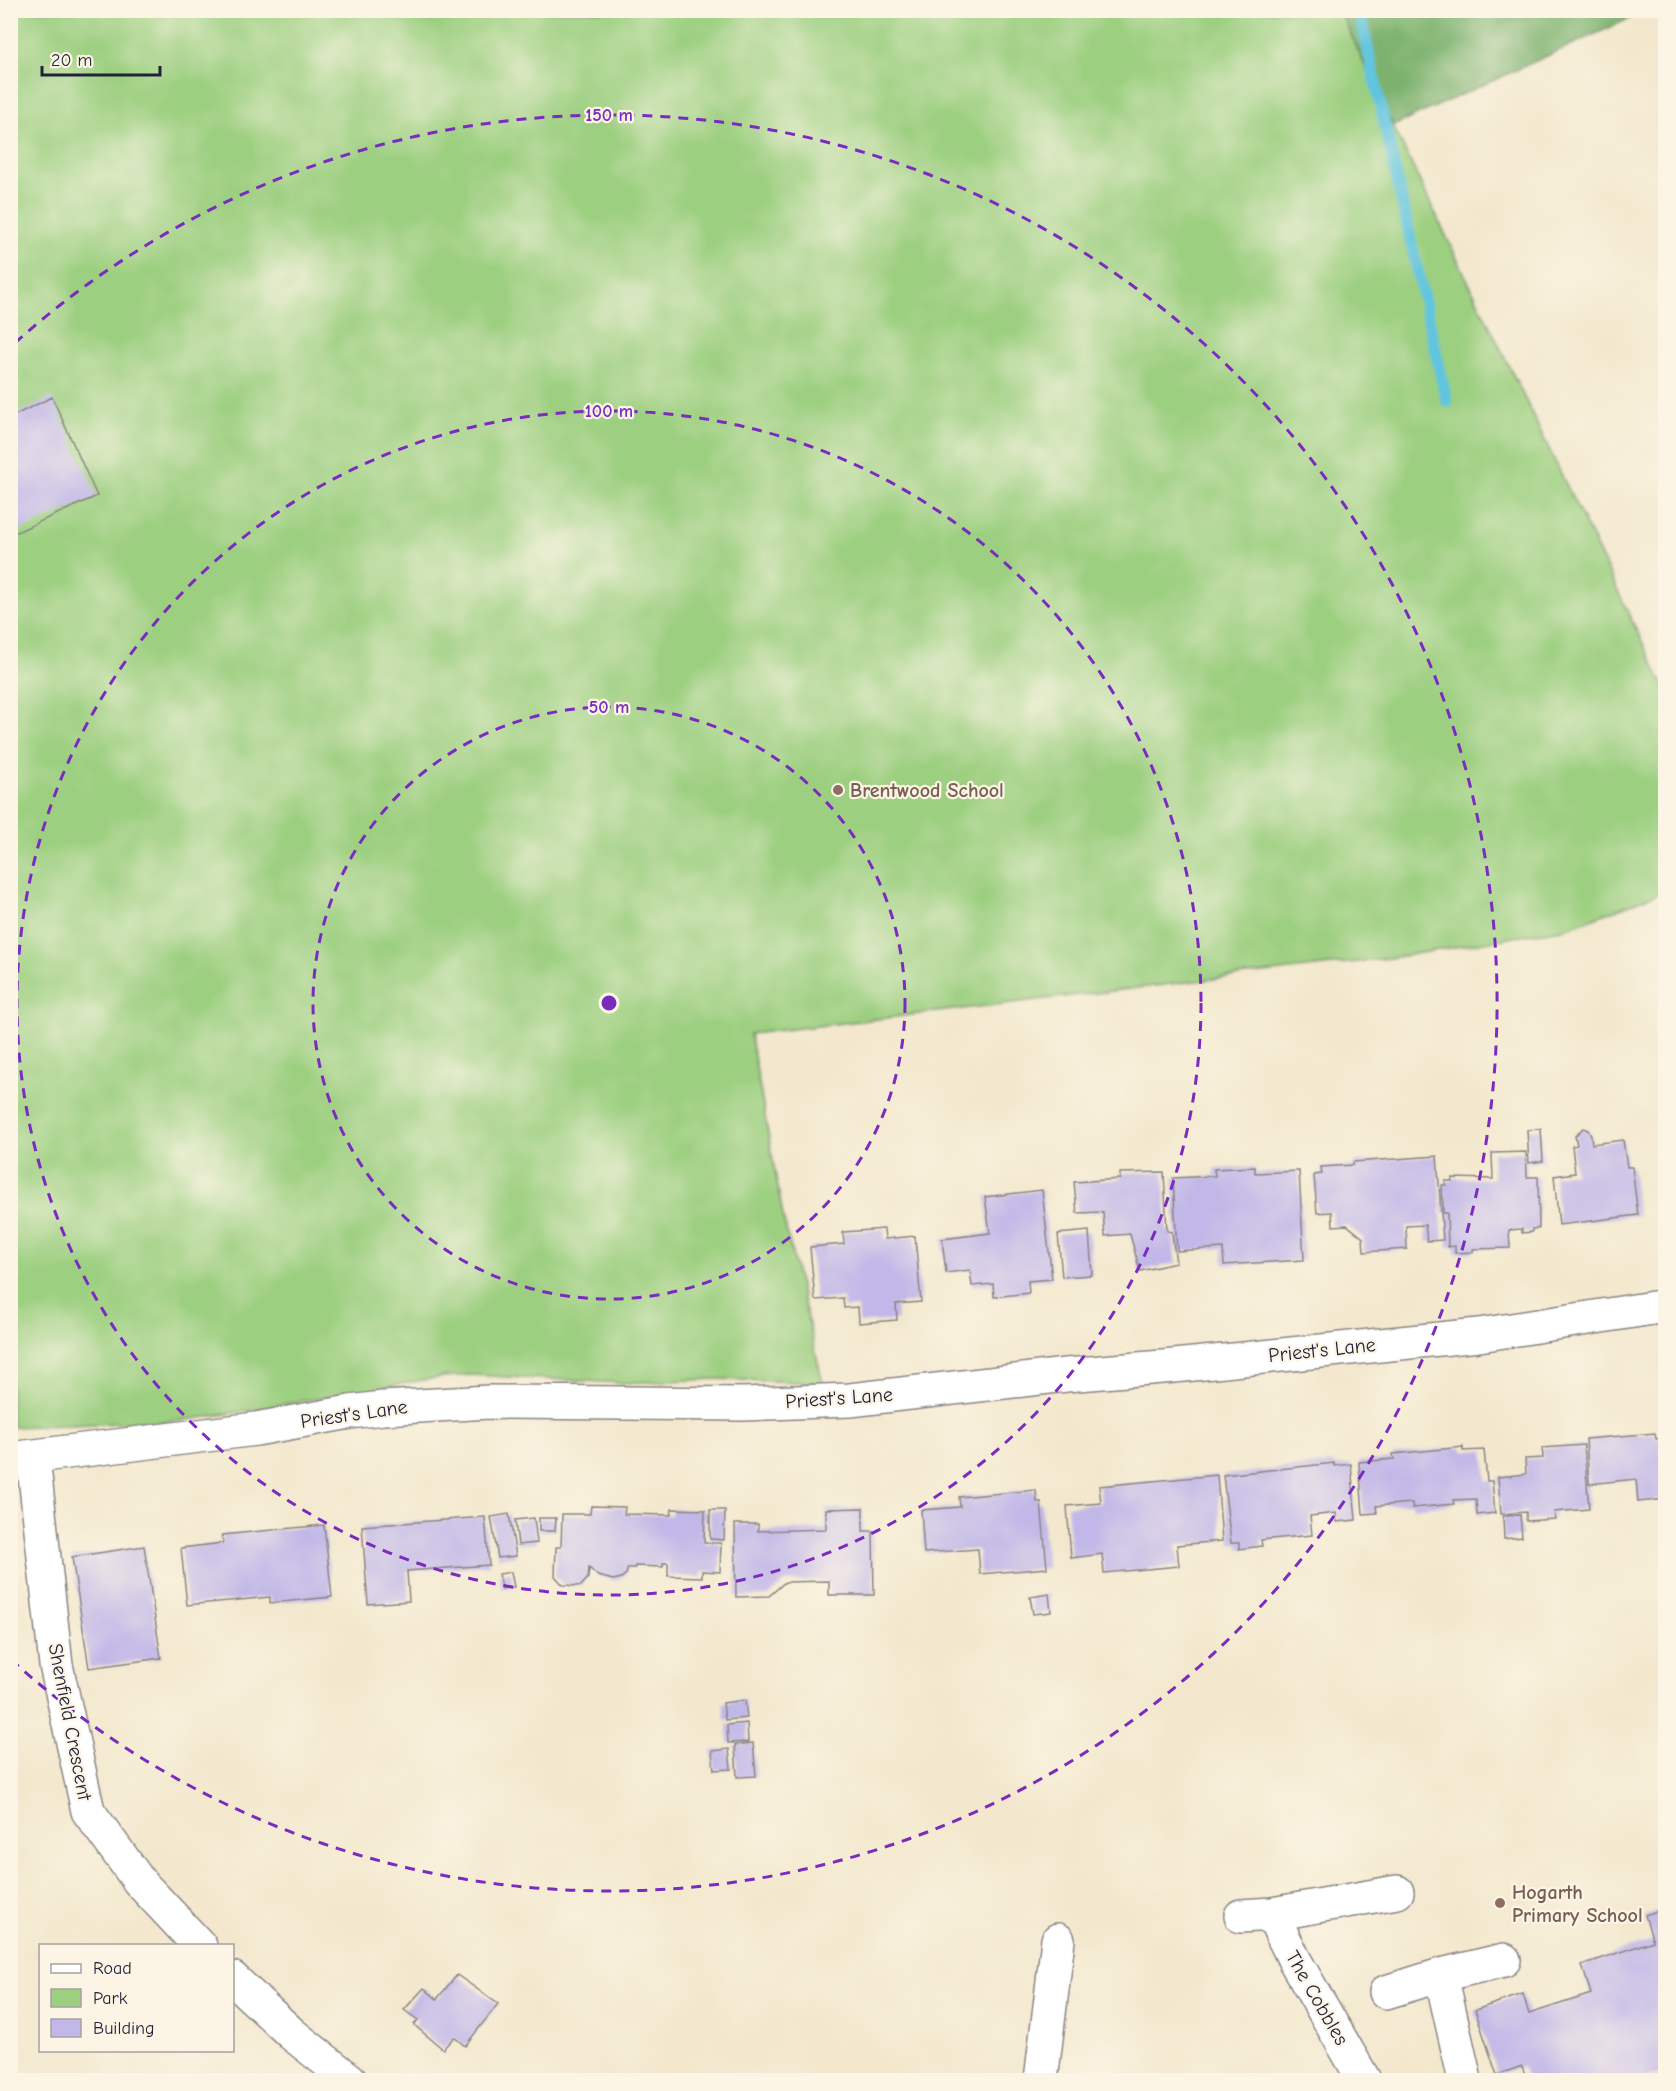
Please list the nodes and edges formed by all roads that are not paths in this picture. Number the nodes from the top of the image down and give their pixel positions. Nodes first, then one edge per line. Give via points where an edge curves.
1 (1665, 1306) edge
2 (22, 1459) edge
3 (1397, 1892) dead end
4 (1058, 1940) dead end
5 (198, 1944) edge
6 (1504, 1959) dead end
7 (1441, 1975) junction
8 (234, 1980) edge
9 (1386, 1992) dead end
10 (350, 2080) edge
11 (1041, 2080) edge
12 (1364, 2080) edge
13 (1465, 2080) edge

1 - 2 street, Priest's Lane via 1479,1335 850,1400 743,1404 489,1402 383,1408 256,1429
2 - 5 street, Shenfield Crescent via 56,1665 88,1811 139,1881
3 - 12 street, The Cobbles via 1257,1915 1294,1962
4 - 11 street
6 - 7 street
7 - 9 street
7 - 13 street
8 - 10 street via 292,2034

